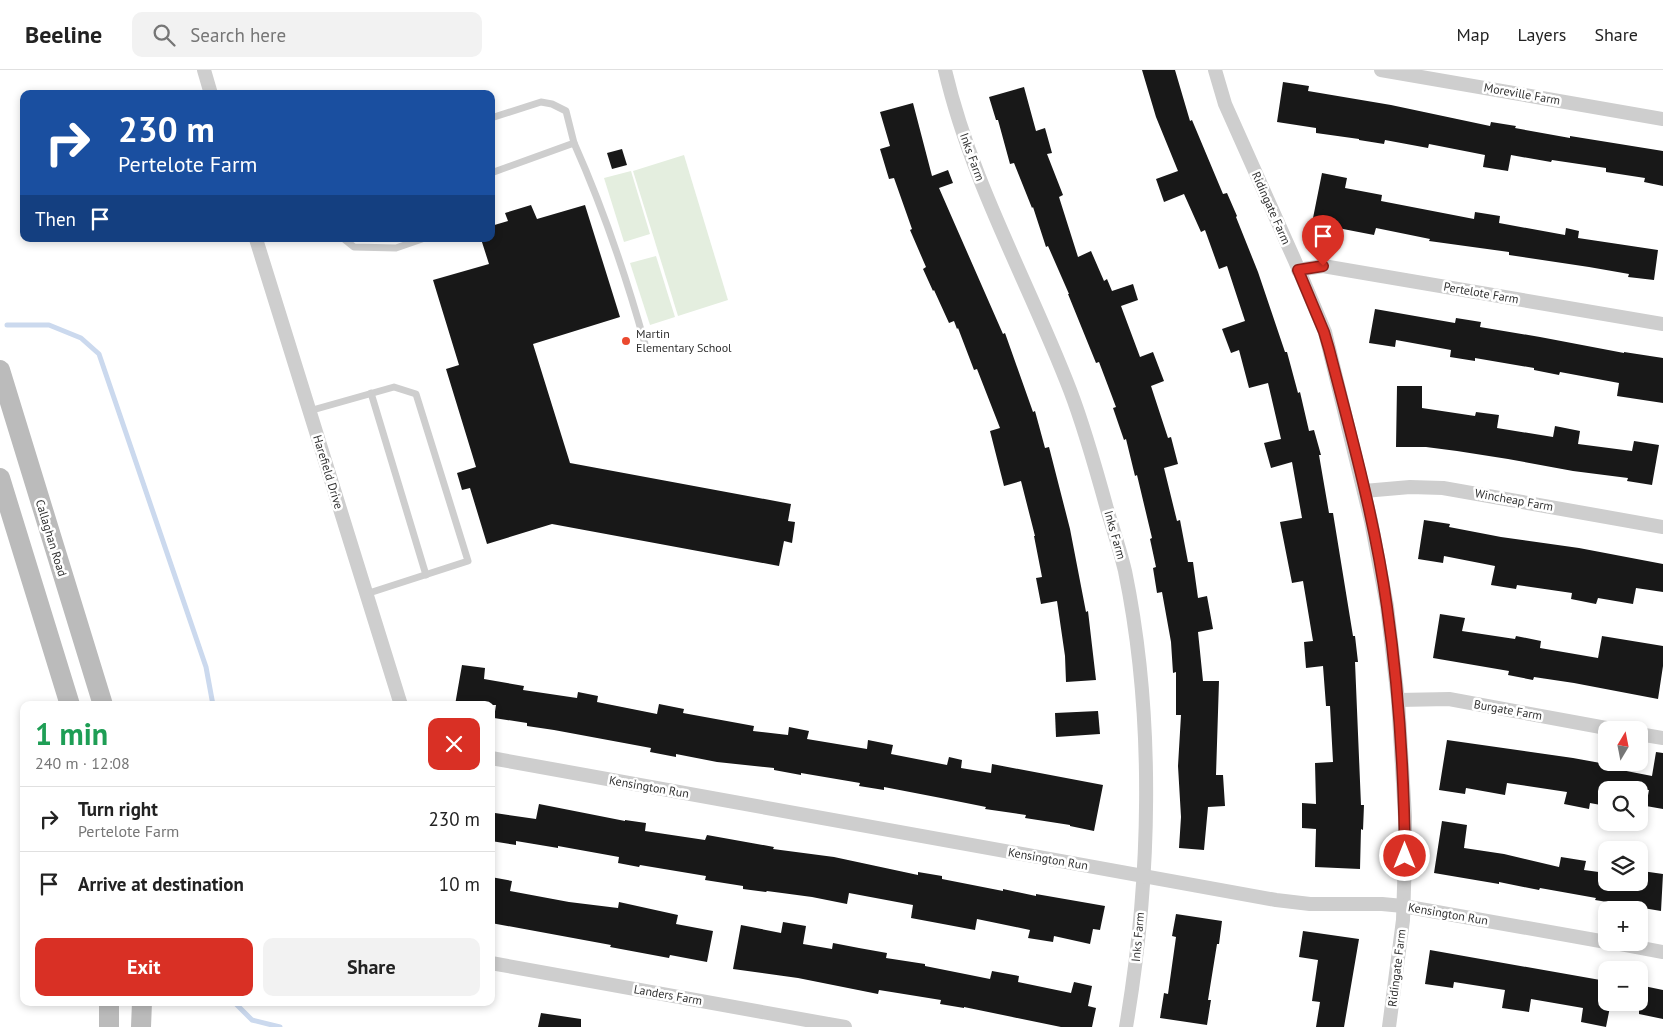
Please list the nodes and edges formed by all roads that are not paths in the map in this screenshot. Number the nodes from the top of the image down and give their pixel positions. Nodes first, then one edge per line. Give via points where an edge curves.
1 (204, 70) edge
2 (945, 70) edge
3 (1214, 70) edge
4 (1381, 70) edge
5 (210, 90) edge
6 (495, 117) edge
7 (1663, 119) edge
8 (574, 143) junction
9 (495, 172) edge
10 (257, 242) edge
11 (348, 242) edge
12 (413, 242) edge
13 (1298, 270) junction
14 (1663, 324) edge
15 (645, 344) dead end
16 (0, 370) edge
17 (371, 393) junction
18 (309, 411) junction
19 (0, 478) edge
20 (1364, 490) junction
21 (1663, 527) edge
22 (426, 575) junction
23 (366, 594) junction
24 (1398, 700) junction
25 (69, 701) edge
26 (102, 701) edge
27 (400, 701) edge
28 (1598, 726) edge
29 (1648, 736) edge
30 (1663, 738) edge
31 (495, 759) edge
32 (1144, 876) junction
33 (1403, 906) junction
34 (1598, 941) edge
35 (1648, 949) edge
36 (1663, 952) edge
37 (495, 964) edge
38 (109, 1006) edge
39 (142, 1006) edge
40 (109, 1027) edge
41 (141, 1027) edge
42 (845, 1027) edge
43 (1126, 1027) edge
44 (1389, 1027) edge

1 - 5 street
2 - 32 street, Inks Farm via 964,138 988,201 1070,390 1090,447 1124,570 1144,714
3 - 13 street, Ridingate Farm via 1225,104
4 - 7 street, Moreville Farm
6 - 8 lane via 540,102 552,104 566,112
8 - 9 lane
8 - 15 lane via 628,284
10 - 18 street, Harefield Drive
11 - 12 lane via 354,246 396,248
13 - 14 street, Pertelote Farm via 1323,266
13 - 20 street, Ridingate Farm via 1324,332
16 - 26 main road, Callaghan Road
17 - 18 lane
17 - 22 lane
17 - 22 lane via 394,387 416,394 468,562
18 - 23 street, Harefield Drive
19 - 25 main road
20 - 21 street, Wincheap Farm via 1410,486 1443,488
20 - 24 street, Ridingate Farm via 1387,606
22 - 23 lane
23 - 27 street, Harefield Drive
24 - 28 street, Burgate Farm via 1449,699
24 - 33 street, Ridingate Farm via 1405,817
29 - 30 street
31 - 32 street, Kensington Run
32 - 33 street, Kensington Run via 1284,901
32 - 43 street, Inks Farm
33 - 34 street, Kensington Run
33 - 44 street, Ridingate Farm
35 - 36 street
37 - 42 street, Landers Farm
38 - 40 main road
39 - 41 main road

